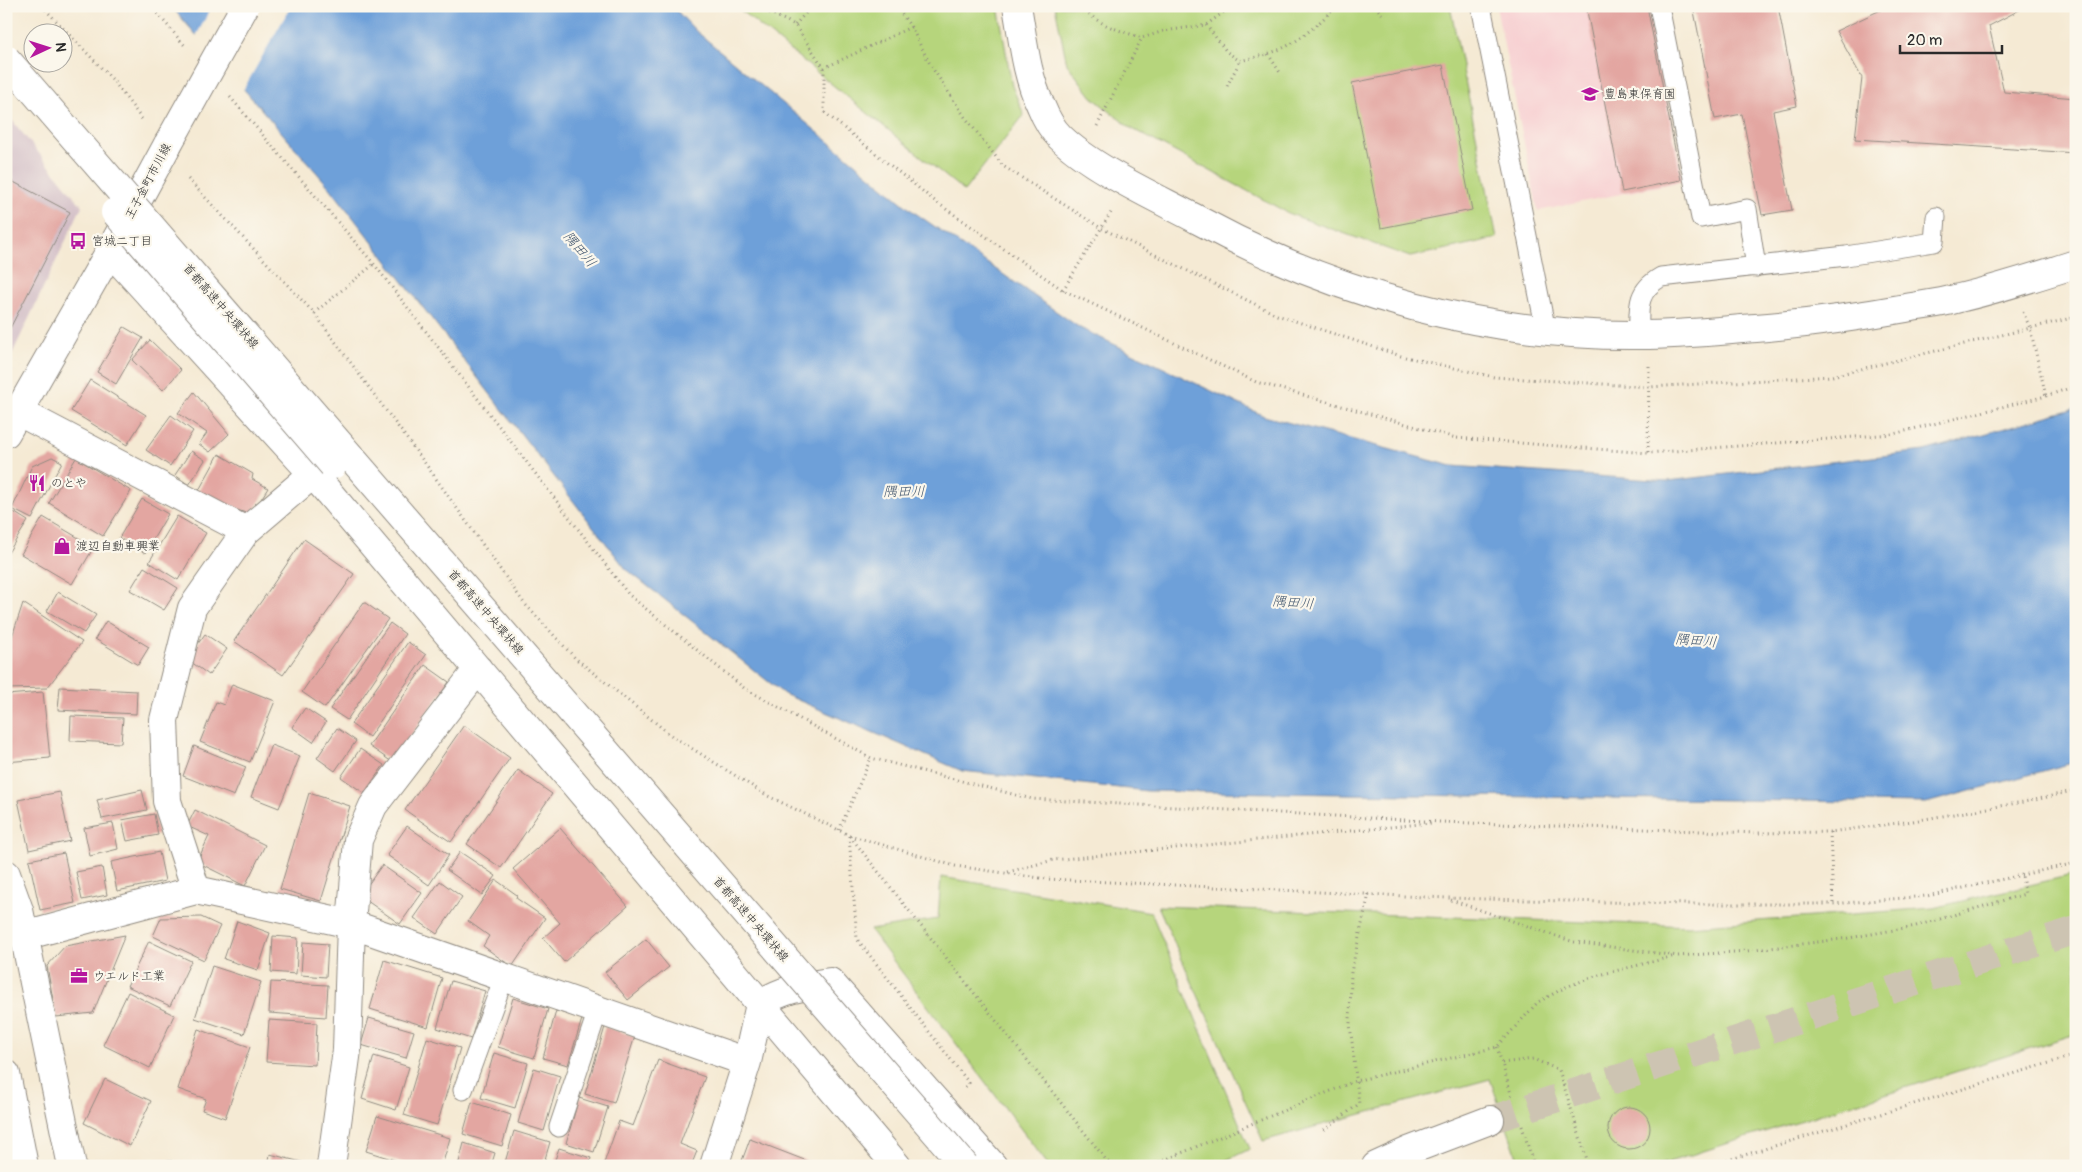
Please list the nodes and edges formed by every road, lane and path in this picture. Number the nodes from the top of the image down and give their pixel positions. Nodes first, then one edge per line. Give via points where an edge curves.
1 (42, 6) edge
2 (151, 6) edge
3 (245, 6) edge
4 (702, 6) edge
5 (708, 6) edge
6 (756, 6) edge
7 (812, 6) edge
8 (896, 6) edge
9 (1017, 6) edge
10 (1083, 6) edge
11 (1232, 6) edge
12 (1336, 6) edge
13 (1375, 6) edge
14 (1481, 6) edge
15 (1659, 6) edge
16 (1382, 14) dead end
17 (794, 25) junction
18 (1206, 25) junction
19 (912, 26) junction
20 (1142, 38) junction
21 (189, 50) dead end
22 (1268, 54) junction
23 (6, 59) edge
24 (1240, 60) junction
25 (824, 68) junction
26 (1281, 74) dead end
27 (6, 81) edge
28 (1227, 86) dead end
29 (227, 95) dead end
30 (144, 122) dead end
31 (1082, 155) junction
32 (188, 179) dead end
33 (1936, 217) dead end
34 (110, 251) junction
35 (374, 264) junction
36 (2076, 264) edge
37 (1756, 267) junction
38 (1063, 290) junction
39 (2022, 309) dead end
40 (314, 313) junction
41 (1546, 331) junction
42 (1639, 336) junction
43 (2076, 386) edge
44 (1649, 387) dead end
45 (2046, 396) junction
46 (12, 422) edge
47 (1648, 452) junction
48 (313, 474) junction
49 (246, 531) junction
50 (478, 669) junction
51 (871, 758) junction
52 (2076, 790) edge
53 (1441, 822) junction
54 (839, 830) junction
55 (1830, 832) junction
56 (849, 835) junction
57 (2076, 863) edge
58 (1005, 873) junction
59 (6, 874) edge
60 (2022, 875) junction
61 (196, 890) junction
62 (1369, 894) junction
63 (1447, 898) junction
64 (1833, 904) junction
65 (351, 924) junction
66 (24, 936) junction
67 (1678, 956) junction
68 (504, 977) junction
69 (760, 1004) junction
70 (598, 1010) junction
71 (2076, 1055) edge
72 (747, 1062) junction
73 (1502, 1063) dead end
74 (6, 1074) edge
75 (1355, 1081) junction
76 (963, 1088) dead end
77 (464, 1090) dead end
78 (1490, 1120) tunnel mouth
79 (559, 1127) dead end
80 (1324, 1130) dead end
81 (1588, 1164) edge
82 (24, 1166) edge
83 (72, 1166) edge
84 (332, 1166) edge
85 (714, 1166) edge
86 (897, 1166) edge
87 (943, 1166) edge
88 (965, 1166) edge
89 (993, 1166) edge
90 (1111, 1166) edge
91 (1150, 1166) edge
92 (1376, 1166) edge
93 (1576, 1166) edge
94 (1708, 1166) edge

1 - 30 path via 112,79
2 - 21 path
3 - 34 main road, 王子金町市川線, bridge
4 - 5 path
6 - 17 path
7 - 17 path
8 - 19 path
9 - 31 main road via 1030,78 1041,107 1058,134
10 - 20 path via 1088,15
11 - 18 path
12 - 22 path via 1326,18 1286,47
13 - 16 path
14 - 41 lane
15 - 37 lane via 1701,218 1747,210
17 - 25 path
18 - 20 path
18 - 24 path via 1226,52
19 - 25 path
19 - 38 path via 931,66 1003,166 1101,228
20 - 31 path
22 - 24 path
22 - 26 path
23 - 88 main road, 首都高速中央環状線, bridge
24 - 28 path
25 - 38 path via 824,112 936,202
27 - 87 main road, 首都高速中央環状線, bridge via 144,247
29 - 35 path
31 - 41 main road via 1208,225 1291,265 1351,288 1491,325
32 - 40 path
33 - 37 lane via 1934,242
34 - 46 main road, 王子金町市川線
34 - 48 main road
35 - 40 path
35 - 51 path via 629,595 744,688
36 - 42 main road via 1958,299 1860,316 1798,325
37 - 42 lane via 1670,275 1653,282 1642,295 1639,306
38 - 47 path via 1256,382 1447,436
39 - 45 path via 2030,328
40 - 54 path via 524,602 575,658 672,736 768,796
41 - 42 main road
43 - 45 path
44 - 47 path
45 - 47 path via 1893,434
46 - 49 main road
48 - 49 main road
48 - 50 main road
49 - 61 main road via 192,608 164,720 167,801
50 - 65 main road via 373,806 358,840
50 - 69 main road
51 - 53 path via 1032,799
51 - 54 path
52 - 55 path via 1913,821
53 - 55 path via 1758,833
53 - 58 path via 1053,860
54 - 56 path
55 - 64 path
56 - 58 path via 955,866
56 - 76 path via 857,939 969,1083
56 - 90 path
57 - 60 path
58 - 62 path via 1047,879
59 - 66 main road
60 - 64 path via 1927,896
60 - 67 path via 2025,894 1916,926 1747,951
61 - 65 main road
61 - 66 main road
62 - 63 path
62 - 75 path via 1351,972 1350,1024
63 - 64 path
63 - 67 path via 1574,942
65 - 68 main road
65 - 84 main road via 347,1050
66 - 83 main road
67 - 75 path via 1595,976 1566,987 1538,1002 1496,1047
68 - 70 main road
68 - 77 lane
69 - 72 main road
69 - 86 main road
69 - 89 main road via 794,987 830,982
70 - 72 main road
70 - 79 lane
71 - 94 path
72 - 85 main road
73 - 81 path via 1533,1058 1559,1070
74 - 82 main road
75 - 80 path via 1359,1104
75 - 91 path
78 - 92 main road
81 - 93 path

